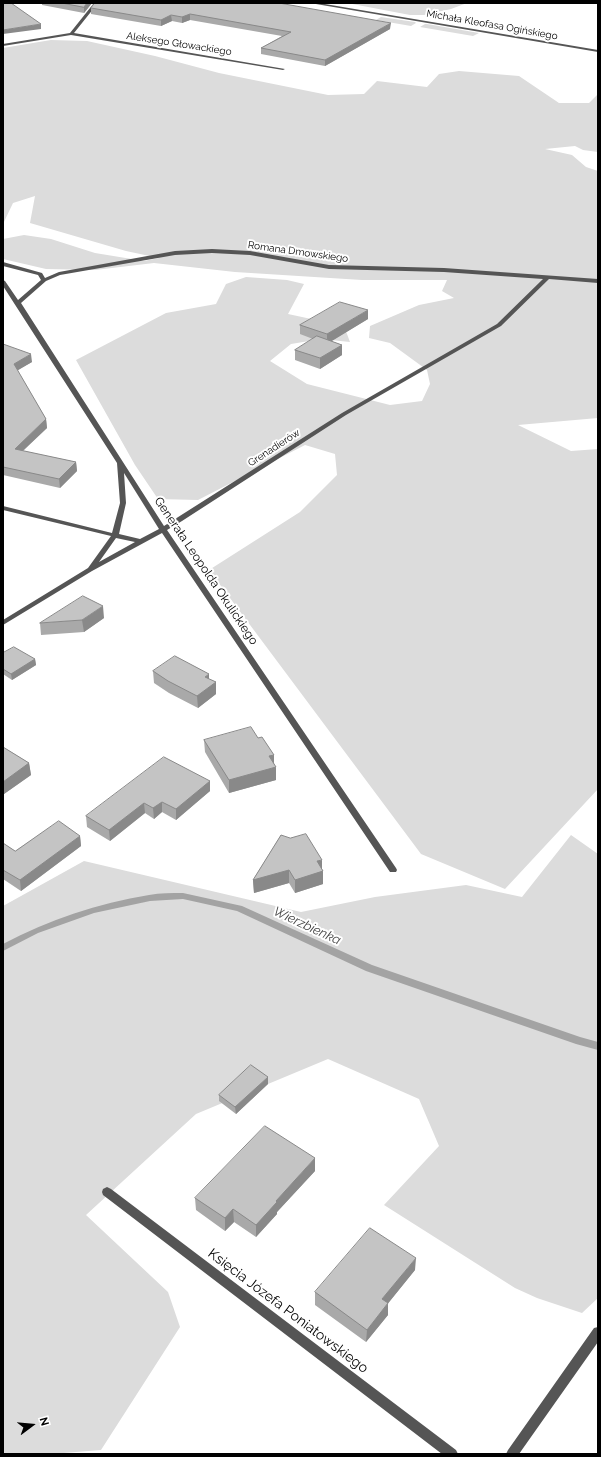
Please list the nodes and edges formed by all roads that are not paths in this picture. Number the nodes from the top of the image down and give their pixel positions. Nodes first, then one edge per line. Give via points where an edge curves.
1 (96, 3) edge
2 (312, 3) edge
3 (72, 34) junction
4 (3, 44) edge
5 (598, 51) edge
6 (283, 70) dead end
7 (3, 264) edge
8 (547, 278) junction
9 (44, 280) junction
10 (598, 281) edge
11 (3, 282) edge
12 (18, 303) junction
13 (120, 464) junction
14 (3, 508) edge
15 (164, 530) junction
16 (115, 535) junction
17 (142, 542) junction
18 (90, 570) junction
19 (3, 623) edge
20 (393, 870) dead end
21 (107, 1192) dead end
22 (598, 1332) edge
23 (452, 1454) edge
24 (512, 1454) edge

1 - 3 street
2 - 5 street, Michała Kleofasa Ogińskiego
3 - 4 street, Aleksego Głowackiego
3 - 6 street, Aleksego Głowackiego
7 - 9 street via 40,274
8 - 9 street, Romana Dmowskiego via 444,270 329,267 250,253 212,251 175,253 59,274
8 - 10 street, Romana Dmowskiego
8 - 15 street, Grenadierów via 499,325 344,414
9 - 12 street
11 - 12 street, Generała Leopolda Okulickiego
12 - 13 street, Generała Leopolda Okulickiego
13 - 15 street, Generała Leopolda Okulickiego
13 - 16 street via 123,503
14 - 16 street
15 - 17 street, Grenadierów
15 - 20 street, Generała Leopolda Okulickiego
16 - 17 street
16 - 18 street
17 - 18 street, Grenadierów
18 - 19 street, Grenadierów
21 - 23 street, Księcia Józefa Poniatowskiego
22 - 24 street

